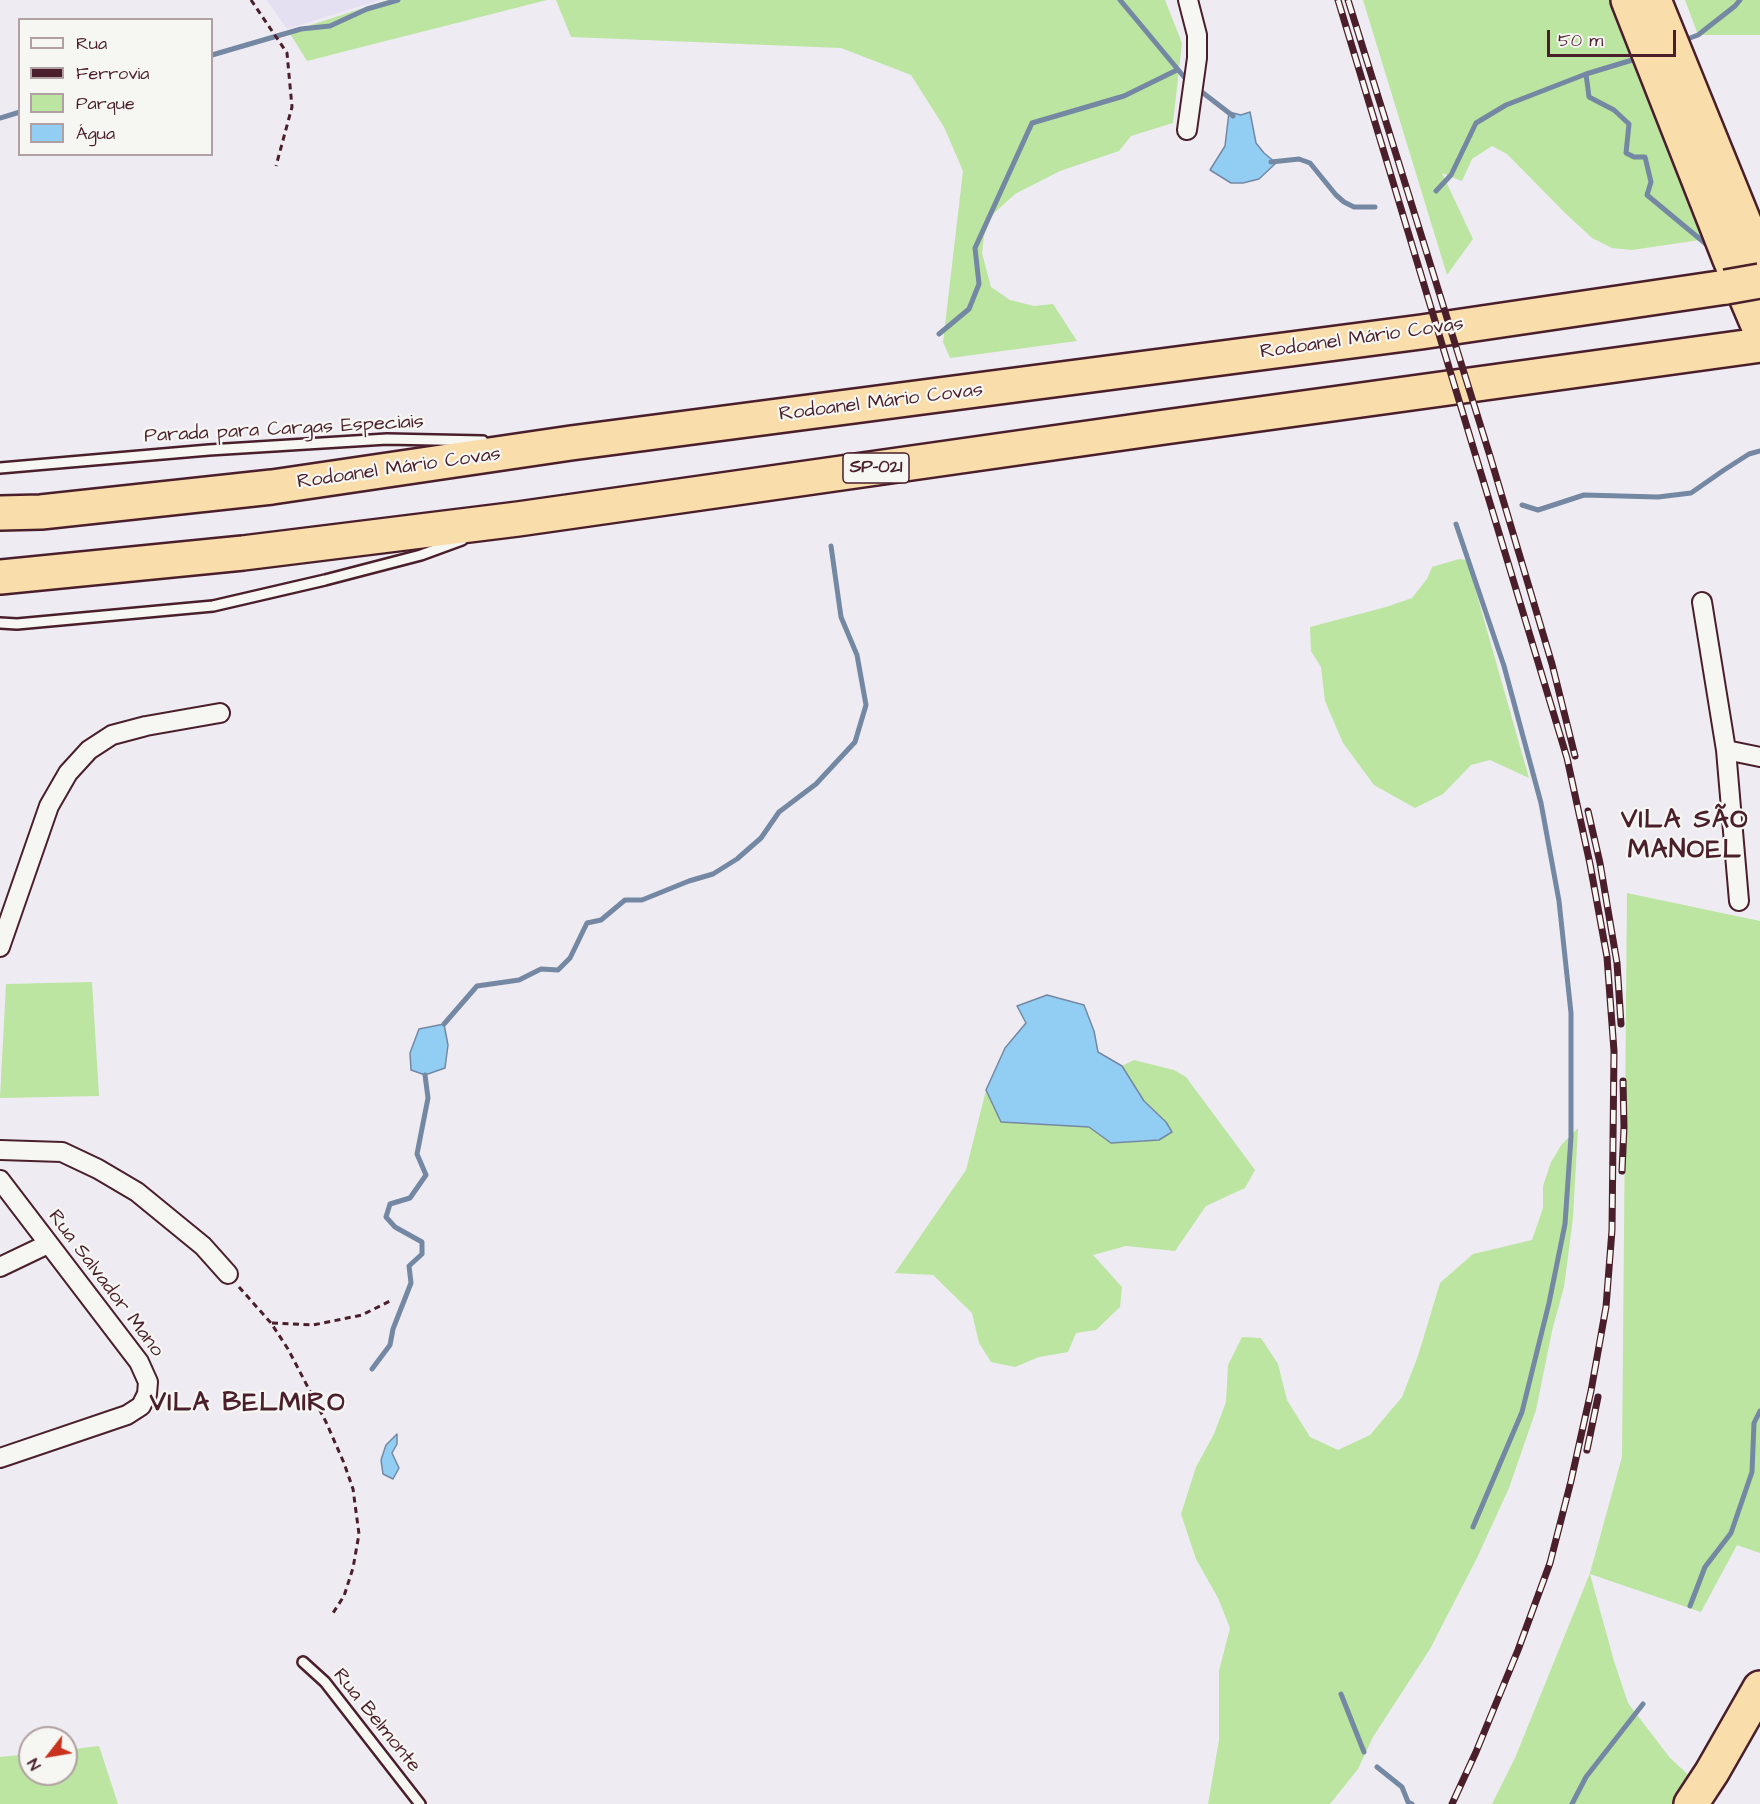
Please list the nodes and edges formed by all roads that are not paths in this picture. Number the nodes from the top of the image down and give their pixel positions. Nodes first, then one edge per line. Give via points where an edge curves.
1 (1188, 0) edge
2 (1628, 0) edge
3 (1654, 0) edge
4 (1187, 130) dead end
5 (1760, 261) edge
6 (1760, 281) edge
7 (1757, 340) edge
8 (490, 441) dead end
9 (513, 442) dead end
10 (571, 443) junction
11 (0, 468) edge
12 (0, 513) edge
13 (518, 519) junction
14 (0, 577) edge
15 (1702, 602) dead end
16 (0, 623) edge
17 (220, 713) dead end
18 (1726, 750) junction
19 (1760, 757) edge
20 (1739, 901) dead end
21 (0, 947) edge
22 (0, 1150) edge
23 (0, 1180) edge
24 (48, 1244) junction
25 (0, 1267) edge
26 (228, 1274) road end
27 (0, 1458) edge
28 (303, 1662) dead end
29 (1760, 1688) edge
30 (1760, 1729) edge
31 (420, 1804) edge
32 (1691, 1804) edge
33 (1713, 1804) edge

1 - 4 street via 1197,35
2 - 7 highway via 1729,256
3 - 5 highway
6 - 10 highway, Rodoanel Mário Covas, bridge via 1421,332
7 - 13 highway, SP-021
8 - 11 lane, Parada para Cargas Especiais via 387,439
9 - 10 lane
10 - 12 highway, Rodoanel Mário Covas via 272,488
13 - 14 highway, SP-021 via 243,553
13 - 16 lane via 421,555 213,606
15 - 18 street
17 - 21 street via 112,735 89,750 68,773 49,806
18 - 19 street
18 - 20 street
22 - 26 street via 62,1152 98,1169 137,1192 203,1246
23 - 24 street, Rua Salvador Mano
24 - 25 street
24 - 27 street, Rua Salvador Mano via 139,1362 148,1382 147,1394 141,1406 127,1415
28 - 31 lane, Rua Belmonte via 325,1682
29 - 32 highway
30 - 33 highway

